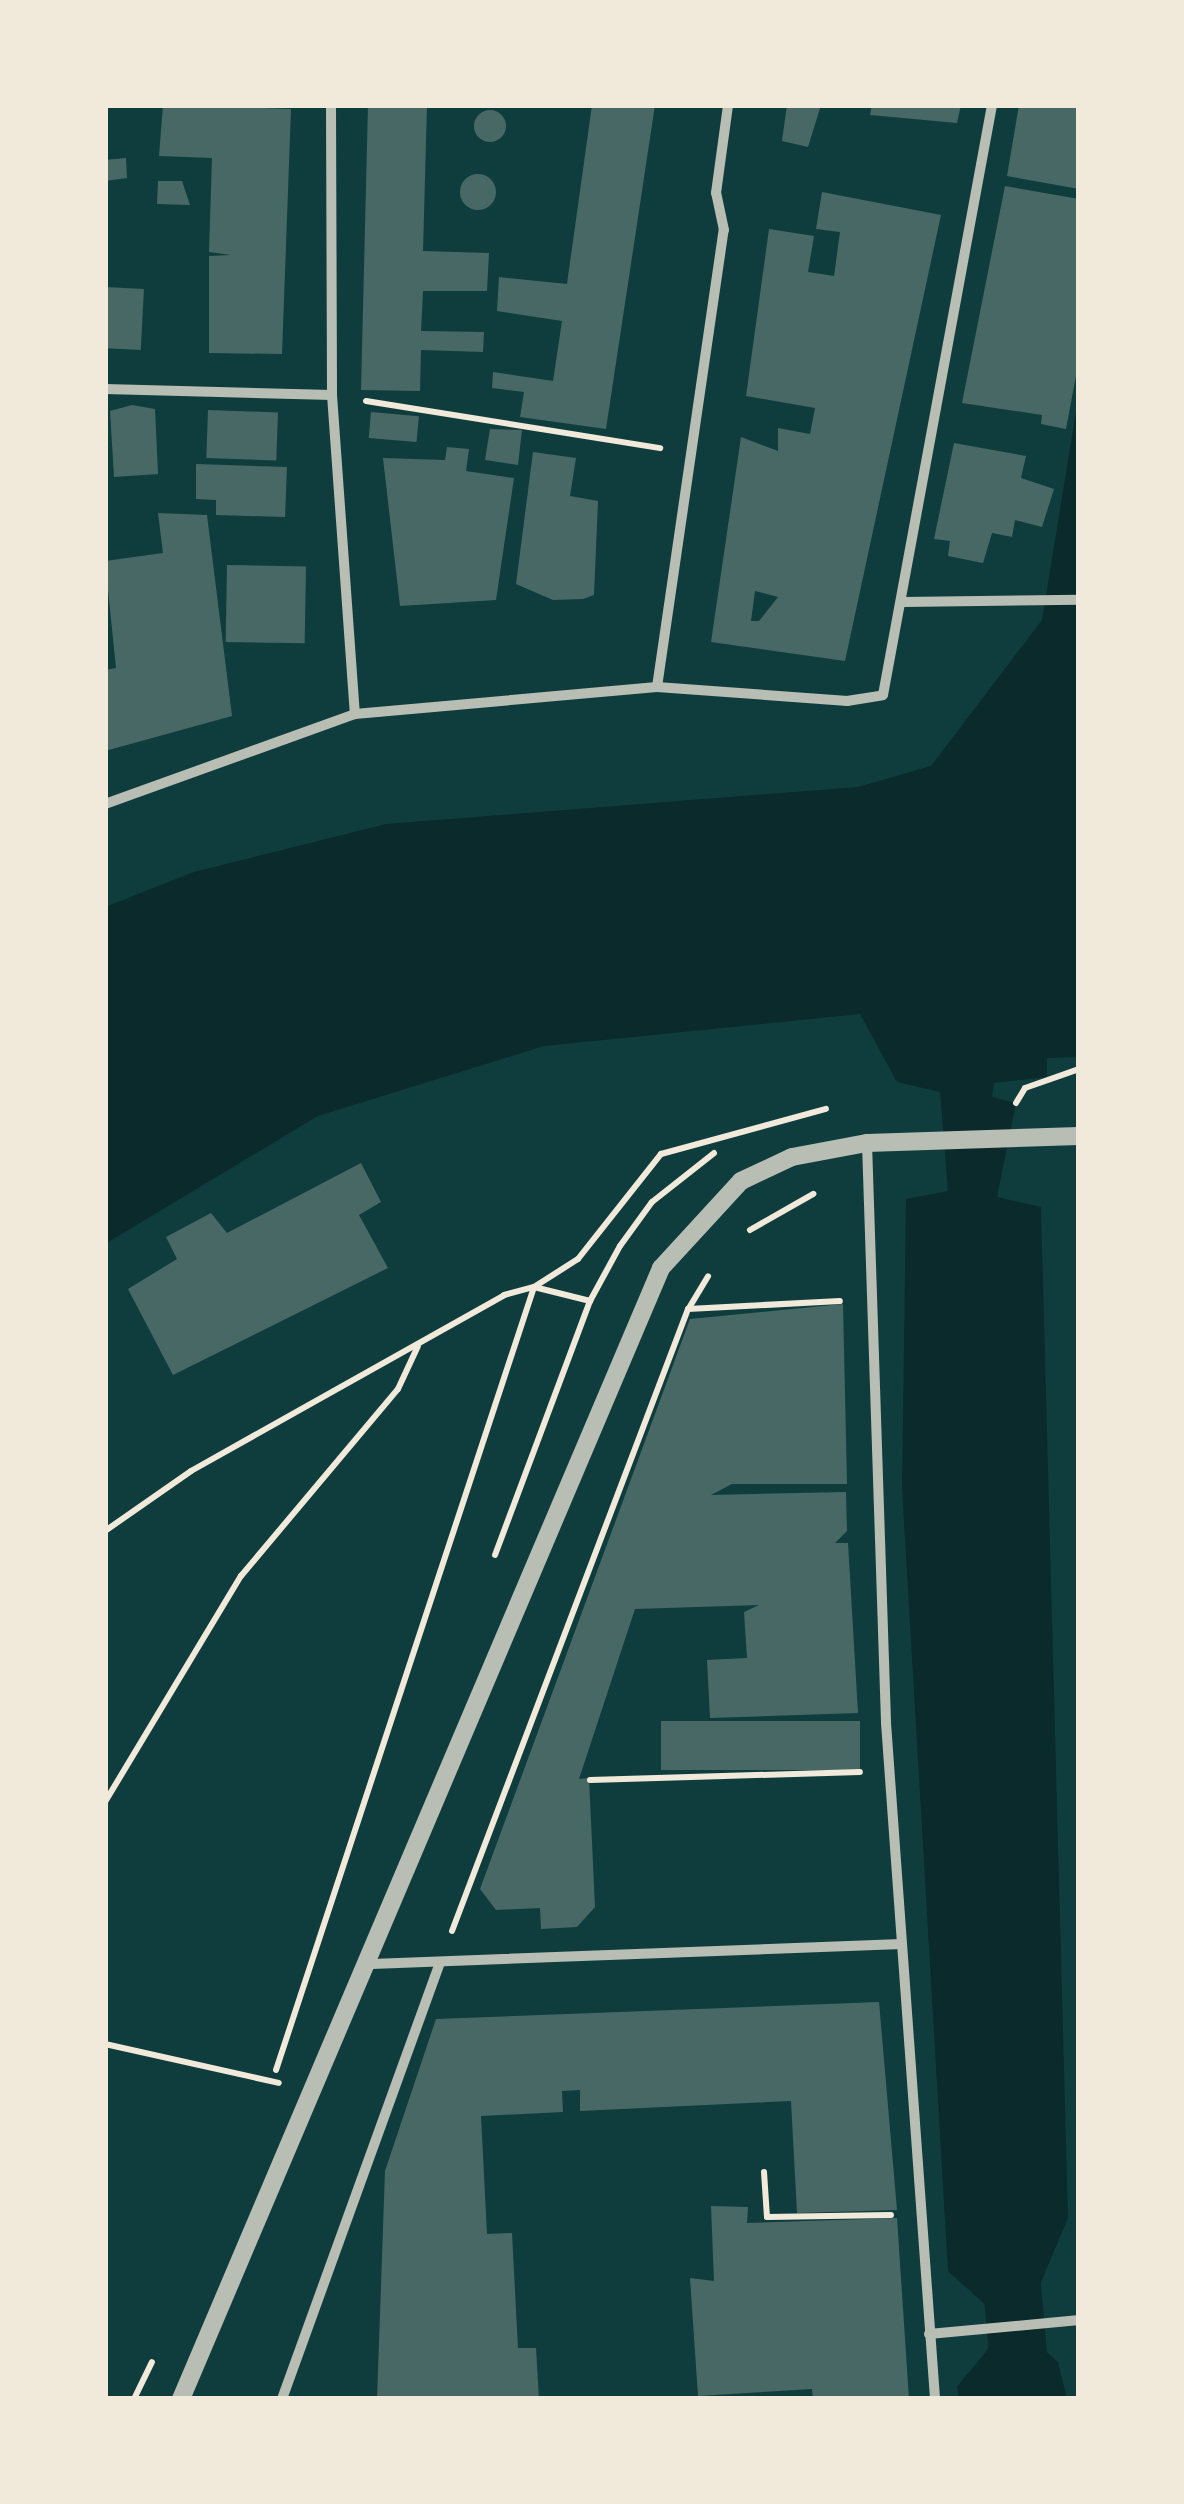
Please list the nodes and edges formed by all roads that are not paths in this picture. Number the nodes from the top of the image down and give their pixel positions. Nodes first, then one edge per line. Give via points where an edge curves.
1 (332, 105) edge
2 (728, 105) edge
3 (992, 105) edge
4 (105, 390) edge
5 (332, 395) junction
6 (1079, 600) edge
7 (903, 602) junction
8 (657, 688) junction
9 (355, 714) junction
10 (105, 804) edge
11 (1079, 1136) edge
12 (867, 1143) junction
13 (902, 1944) junction
14 (372, 1964) junction
15 (439, 1965) junction
16 (1079, 2320) edge
17 (929, 2334) junction
18 (181, 2399) edge
19 (282, 2399) edge
20 (935, 2399) edge

1 - 5 street
2 - 8 street via 716,193 724,230
3 - 7 street via 902,564
4 - 5 street
5 - 9 street
6 - 7 street
7 - 8 street via 888,682 871,702
8 - 9 street
9 - 10 street
11 - 12 street
12 - 13 street via 868,1300
12 - 14 street via 792,1158 740,1181 661,1268
13 - 15 street
13 - 17 street
14 - 15 street
14 - 18 street
15 - 19 street
16 - 17 street
17 - 20 street

